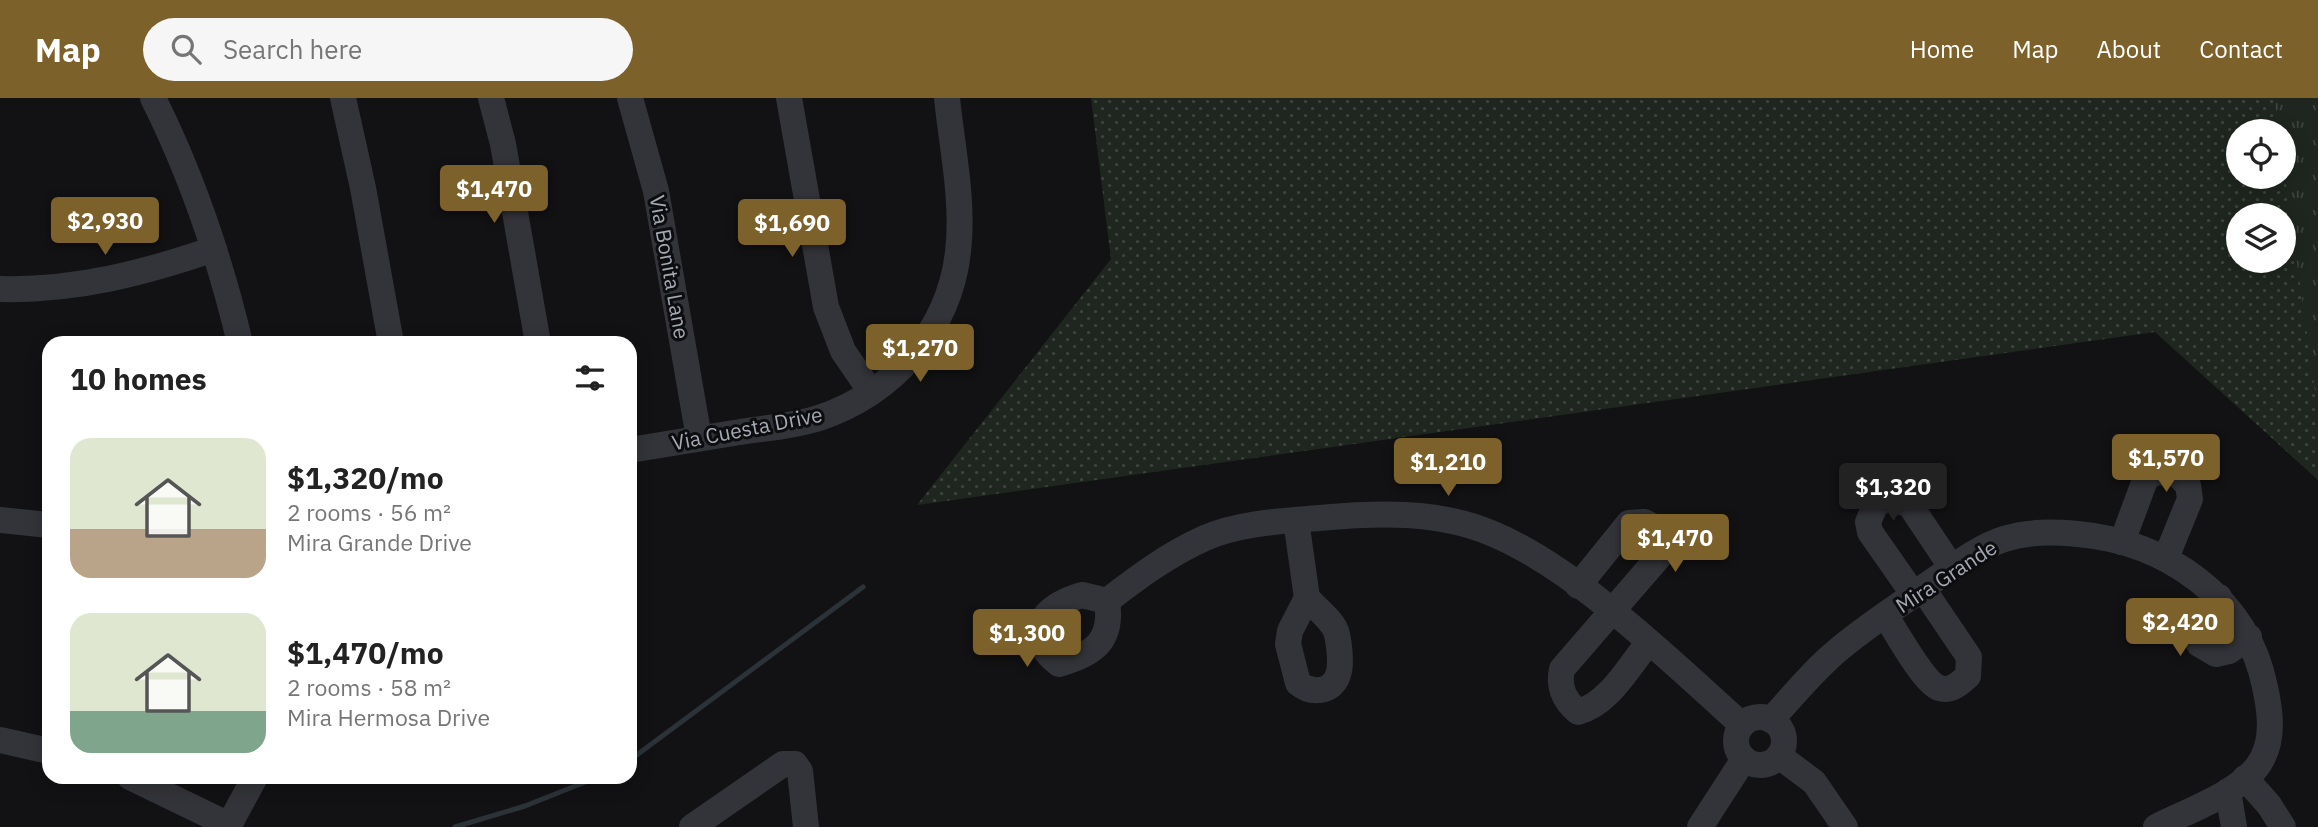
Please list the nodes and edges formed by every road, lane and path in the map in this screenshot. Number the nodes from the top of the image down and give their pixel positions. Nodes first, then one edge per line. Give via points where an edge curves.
1 (153, 98) edge
2 (343, 98) edge
3 (491, 98) edge
4 (630, 98) edge
5 (789, 98) edge
6 (947, 98) edge
7 (214, 249) junction
8 (0, 289) edge
9 (238, 336) edge
10 (390, 336) edge
11 (537, 336) edge
12 (871, 392) junction
13 (699, 438) junction
14 (637, 449) edge
15 (0, 520) edge
16 (1296, 520) junction
17 (42, 524) edge
18 (2122, 542) junction
19 (2166, 558) junction
20 (1952, 568) junction
21 (1578, 586) junction
22 (1918, 592) junction
23 (2219, 597) junction
24 (1307, 598) dead end
25 (1107, 601) dead end
26 (1611, 612) junction
27 (1885, 615) junction
28 (2249, 637) junction
29 (1649, 642) junction
30 (1772, 720) junction
31 (1742, 725) junction
32 (0, 740) edge
33 (42, 749) edge
34 (1779, 756) junction
35 (1744, 759) junction
36 (144, 784) edge
37 (251, 784) edge
38 (2236, 784) junction
39 (799, 823) edge
40 (229, 826) edge
41 (692, 827) edge
42 (1700, 827) edge
43 (1845, 827) edge
44 (2156, 827) edge
45 (2234, 827) edge
46 (2283, 827) edge

1 - 7 street
2 - 10 street
3 - 11 street
4 - 13 street, Via Bonita Lane via 656,191
5 - 12 street via 826,307 844,351
6 - 12 street, Via Cuesta Drive via 960,219 951,284 942,310 915,355
7 - 8 street via 101,282
7 - 9 street
12 - 13 street, Via Cuesta Drive via 817,418
13 - 14 street, Via Cuesta Drive
15 - 17 street
16 - 21 street via 1386,512 1438,519 1490,532
16 - 24 street
16 - 25 street via 1206,537 1158,562
18 - 19 street, Mira Grande
18 - 19 street via 2146,480 2153,473 2174,471 2188,485 2190,499
18 - 20 street, Mira Grande via 2089,535 2029,533 1987,546
19 - 23 street, Mira Grande
20 - 22 street, Mira Grande
20 - 22 street via 1910,505 1890,498 1876,504 1868,522 1870,532
21 - 26 street
21 - 26 street via 1629,523 1654,527 1661,542 1658,558
22 - 27 street, Mira Grande
22 - 27 street via 1969,657 1968,676 1957,686 1948,689 1931,683
23 - 28 street, Mira Grande
23 - 28 street via 2198,616 2194,626 2199,644 2216,654
26 - 29 street
26 - 29 street via 1562,668 1559,682 1567,702 1578,712 1601,701
27 - 30 street, Mira Grande via 1830,657
28 - 38 street, Mira Grande via 2260,660 2270,730 2262,761
29 - 31 street
30 - 31 street via 1757,717
30 - 34 street via 1784,740
31 - 35 street via 1736,740
32 - 33 street
34 - 35 street via 1765,765
34 - 43 street via 1814,782
35 - 42 street
36 - 40 street
37 - 40 street
38 - 44 street, Mira Grande
38 - 45 street
38 - 46 street via 2269,804
39 - 41 street via 800,771 795,764 783,764

